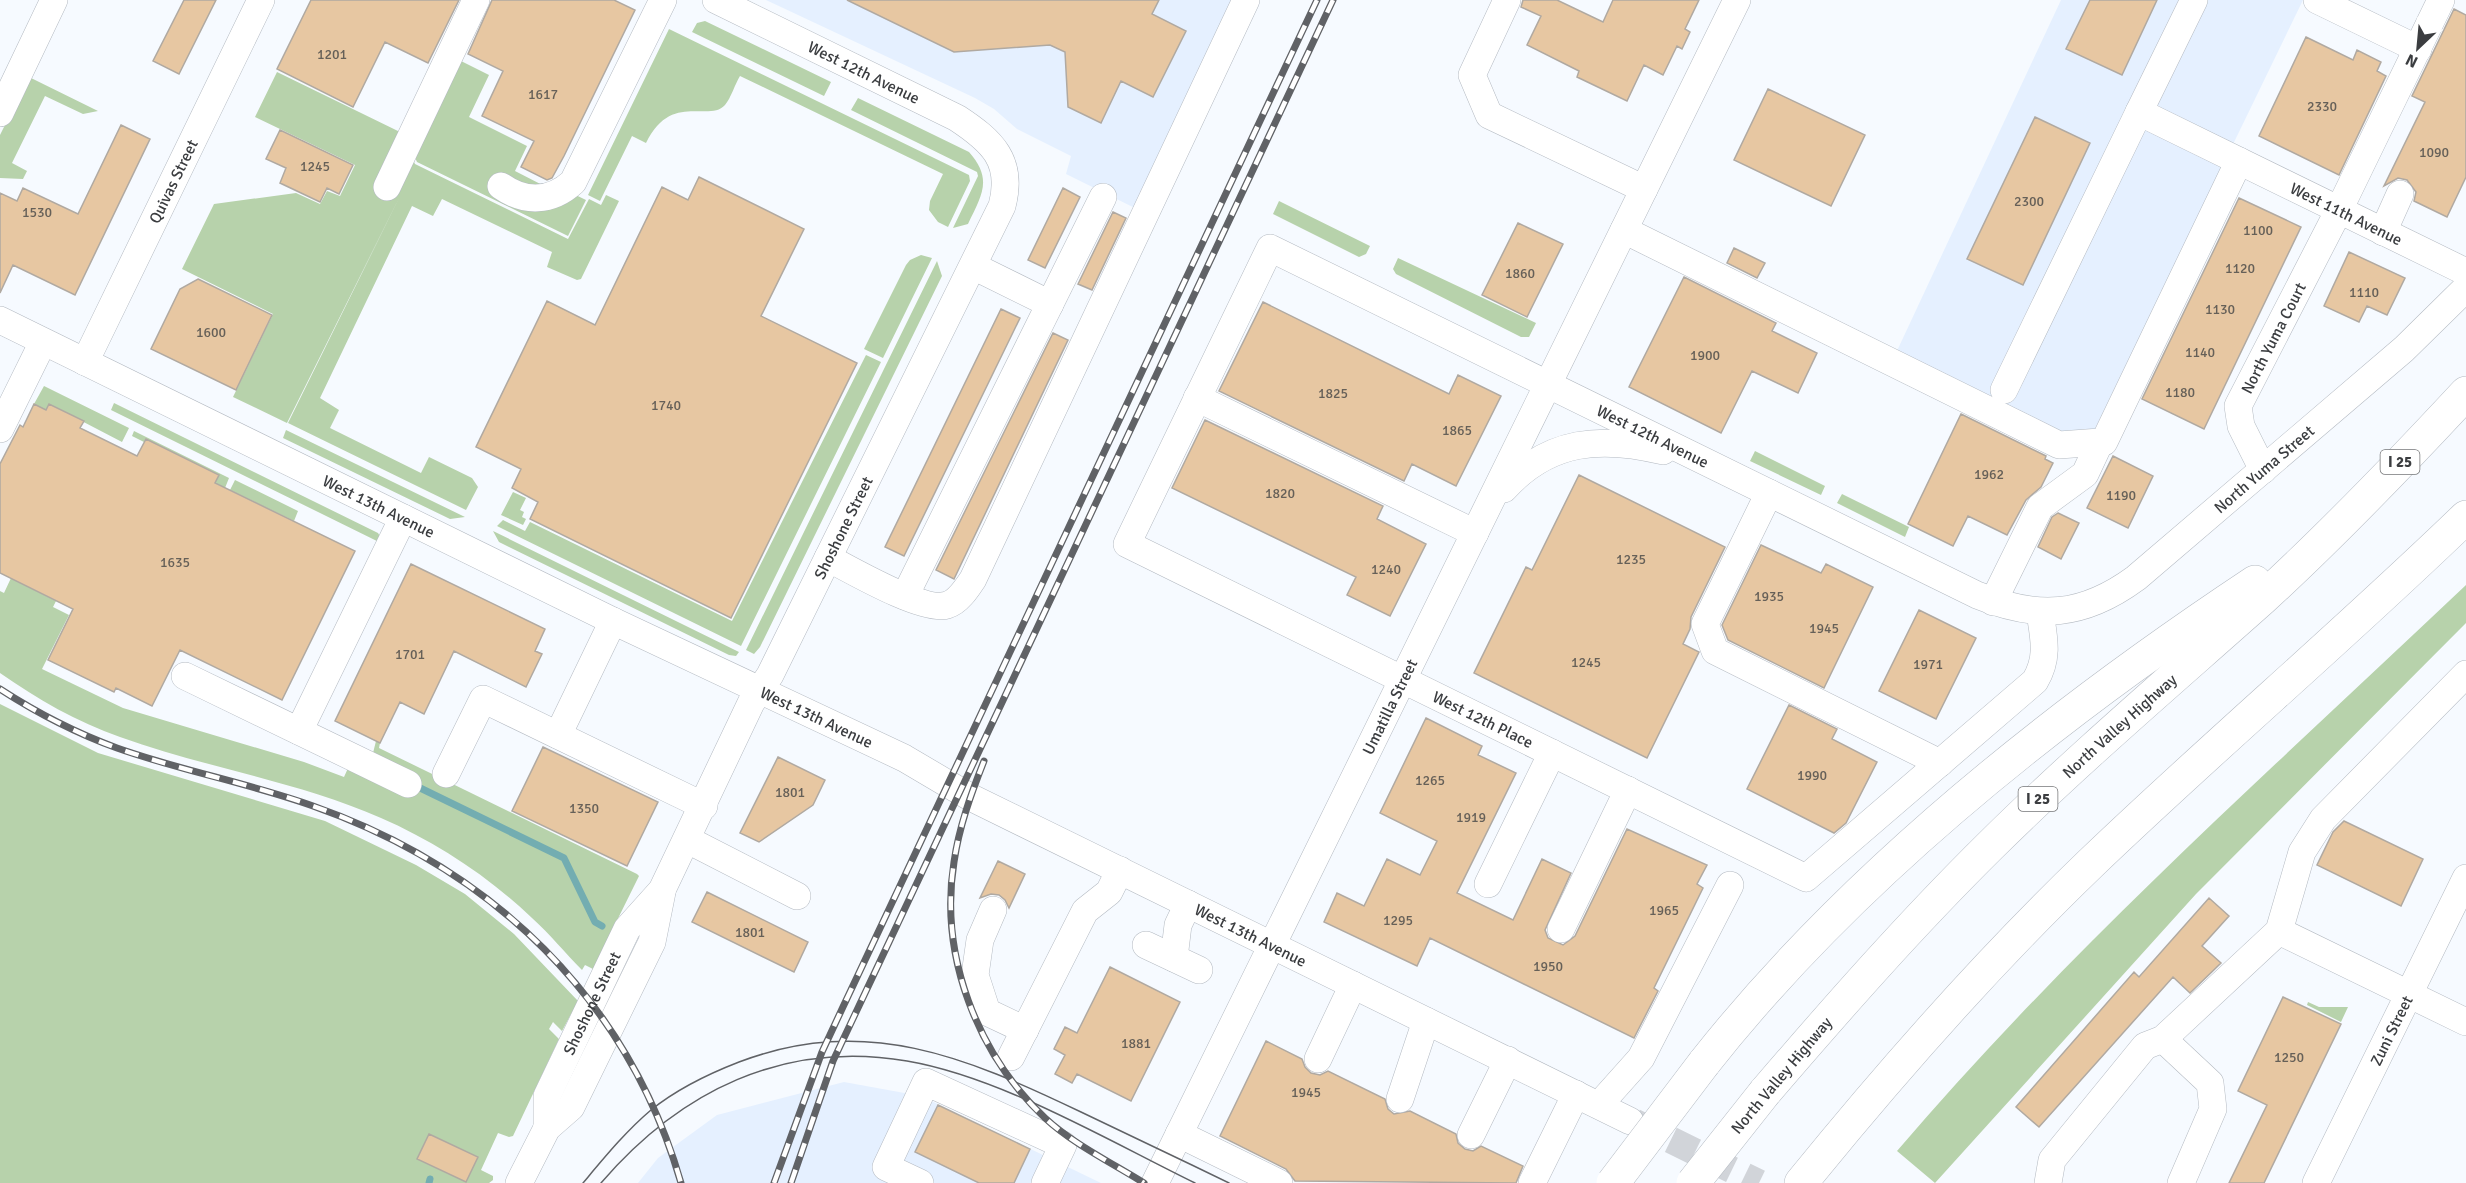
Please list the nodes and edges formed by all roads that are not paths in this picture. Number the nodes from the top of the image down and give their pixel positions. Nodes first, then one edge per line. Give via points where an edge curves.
1 (54, 0) edge
2 (261, 0) edge
3 (476, 0) edge
4 (663, 0) edge
5 (716, 0) edge
6 (1246, 0) edge
7 (1507, 0) edge
8 (1737, 0) edge
9 (2194, 0) edge
10 (2317, 0) edge
11 (2441, 0) edge
12 (2418, 49) junction
13 (0, 112) edge
14 (2139, 112) junction
15 (2233, 158) junction
16 (1002, 159) joint
17 (501, 186) dead end
18 (387, 187) dead end
19 (1644, 189) junction
20 (2400, 194) dead end
21 (1103, 197) dead end
22 (2340, 210) junction
23 (1624, 230) junction
24 (2383, 232) junction
25 (973, 266) junction
26 (2466, 273) edge
27 (2466, 288) edge
28 (1050, 304) junction
29 (0, 320) edge
30 (44, 342) junction
31 (85, 362) junction
32 (1548, 384) junction
33 (2004, 390) dead end
34 (2466, 393) edge
35 (1197, 398) junction
36 (0, 429) edge
37 (2100, 442) junction
38 (1702, 460) junction
39 (2263, 470) junction
40 (1769, 493) junction
41 (403, 518) junction
42 (2466, 518) edge
43 (1480, 522) junction
44 (2334, 530) junction
45 (828, 558) junction
46 (905, 596) junction
47 (1993, 602) junction
48 (2040, 613) junction
49 (613, 621) junction
50 (2466, 674) edge
51 (185, 676) dead end
52 (1403, 680) junction
53 (759, 690) junction
54 (299, 731) junction
55 (558, 735) junction
56 (1552, 753) junction
57 (1940, 763) junction
58 (446, 774) dead end
59 (408, 784) dead end
60 (1628, 790) junction
61 (704, 806) junction
62 (688, 840) junction
63 (1120, 870) junction
64 (2466, 878) edge
65 (1488, 884) dead end
66 (1730, 885) dead end
67 (796, 896) dead end
68 (1188, 904) junction
69 (993, 910) dead end
70 (1561, 929) dead end
71 (2279, 931) junction
72 (1146, 945) dead end
73 (1272, 945) junction
74 (1174, 958) junction
75 (1199, 970) dead end
76 (1353, 985) junction
77 (2409, 994) junction
78 (1426, 1021) junction
79 (2466, 1022) edge
80 (1025, 1030) junction
81 (2163, 1039) junction
82 (1011, 1058) dead end
83 (1318, 1059) dead end
84 (1508, 1060) junction
85 (1400, 1099) dead end
86 (1587, 1100) junction
87 (1630, 1120) tunnel mouth
88 (1179, 1134) junction
89 (1471, 1135) dead end
90 (519, 1183) edge
91 (920, 1183) edge
92 (1044, 1183) edge
93 (1155, 1183) edge
94 (1279, 1183) edge
95 (1532, 1183) edge
96 (1613, 1183) edge
97 (1693, 1183) edge
98 (1801, 1183) edge
99 (2048, 1183) edge
100 (2181, 1183) edge
101 (2316, 1183) edge

1 - 13 street
2 - 31 street, Quivas Street
3 - 18 street
4 - 17 street via 573,182 555,194 537,199 514,194
5 - 16 street, West 12th Avenue via 957,118 987,140
6 - 46 street via 973,579 948,605 925,606
7 - 19 street via 1472,75 1489,115
8 - 19 street, Umatilla Street
9 - 14 street
10 - 12 street
11 - 12 street, North Yuma Court
12 - 22 street, North Yuma Court
14 - 15 street, West 11th Avenue
14 - 33 street
15 - 22 street, West 11th Avenue
15 - 37 street via 2104,442
16 - 25 street, Shoshone Street via 1006,192
19 - 23 street, Umatilla Street
20 - 24 street
21 - 28 street
22 - 24 street, West 11th Avenue
22 - 39 street, North Yuma Court via 2238,406 2241,426
23 - 32 street, Umatilla Street
23 - 37 street via 2059,445
24 - 26 street, West 11th Avenue
25 - 28 street
25 - 45 street, Shoshone Street
27 - 39 street, North Yuma Street via 2404,349
28 - 46 street
29 - 30 street, West 13th Avenue
30 - 31 street, West 13th Avenue
30 - 36 street
31 - 41 street, West 13th Avenue
32 - 35 street, West 12th Avenue via 1270,248
32 - 38 street, West 12th Avenue
32 - 43 street, Umatilla Street
34 - 44 highway, North Valley Highway / I 25
35 - 43 street
35 - 52 street, West 12th Place via 1127,544
37 - 47 street via 2085,474 2040,507
38 - 40 street, West 12th Avenue
38 - 43 street via 1619,442 1565,448 1515,476
39 - 48 street, North Yuma Street via 2123,587 2078,608
40 - 47 street, West 12th Avenue
40 - 57 street via 1705,624 1715,651
41 - 49 street, West 13th Avenue
41 - 54 street
42 - 98 highway via 2089,864 2002,953 1844,1129
43 - 52 street, Umatilla Street
44 - 96 highway, bridge via 2170,638 1963,802 1816,937 1756,1001
44 - 97 highway, North Valley Highway / I 25, bridge via 1991,845 1861,980
45 - 46 street
45 - 53 street, Shoshone Street
47 - 48 street, West 12th Avenue
48 - 57 street via 2046,648 2035,681
49 - 53 street, West 13th Avenue
49 - 55 street
50 - 71 street via 2323,819 2302,852
51 - 54 street
52 - 56 street, West 12th Place
52 - 73 street, Umatilla Street
53 - 61 street, Shoshone Street
53 - 63 street, West 13th Avenue via 904,758 970,796
54 - 59 street
55 - 58 street via 483,699
55 - 61 street
56 - 60 street, West 12th Place
56 - 65 street
57 - 60 street, West 12th Place via 1806,878
60 - 70 street
61 - 62 street, Shoshone Street
62 - 67 street
62 - 90 street, Shoshone Street via 662,890 627,930 546,1096 547,1128
63 - 68 street, West 13th Avenue
63 - 80 street via 1110,892 1085,910
64 - 77 street, Zuni Street
66 - 86 street via 1641,1058
68 - 73 street, West 13th Avenue
68 - 74 street via 1178,926
69 - 80 street via 980,940 975,975 987,1012
71 - 77 street
71 - 81 street
72 - 74 street
73 - 76 street, West 13th Avenue
73 - 88 street, Umatilla Street
74 - 75 street
76 - 78 street, West 13th Avenue
76 - 83 street
77 - 79 street
77 - 101 street, Zuni Street
78 - 84 street, West 13th Avenue
78 - 85 street
80 - 82 street
81 - 99 street via 2145,1046 2052,1160
81 - 100 street via 2210,1083 2213,1109
84 - 86 street, West 13th Avenue
84 - 89 street
86 - 87 street, West 13th Avenue
86 - 95 street
88 - 93 street, Umatilla Street
88 - 94 street
91 - 92 street via 886,1167 926,1082 1063,1144

